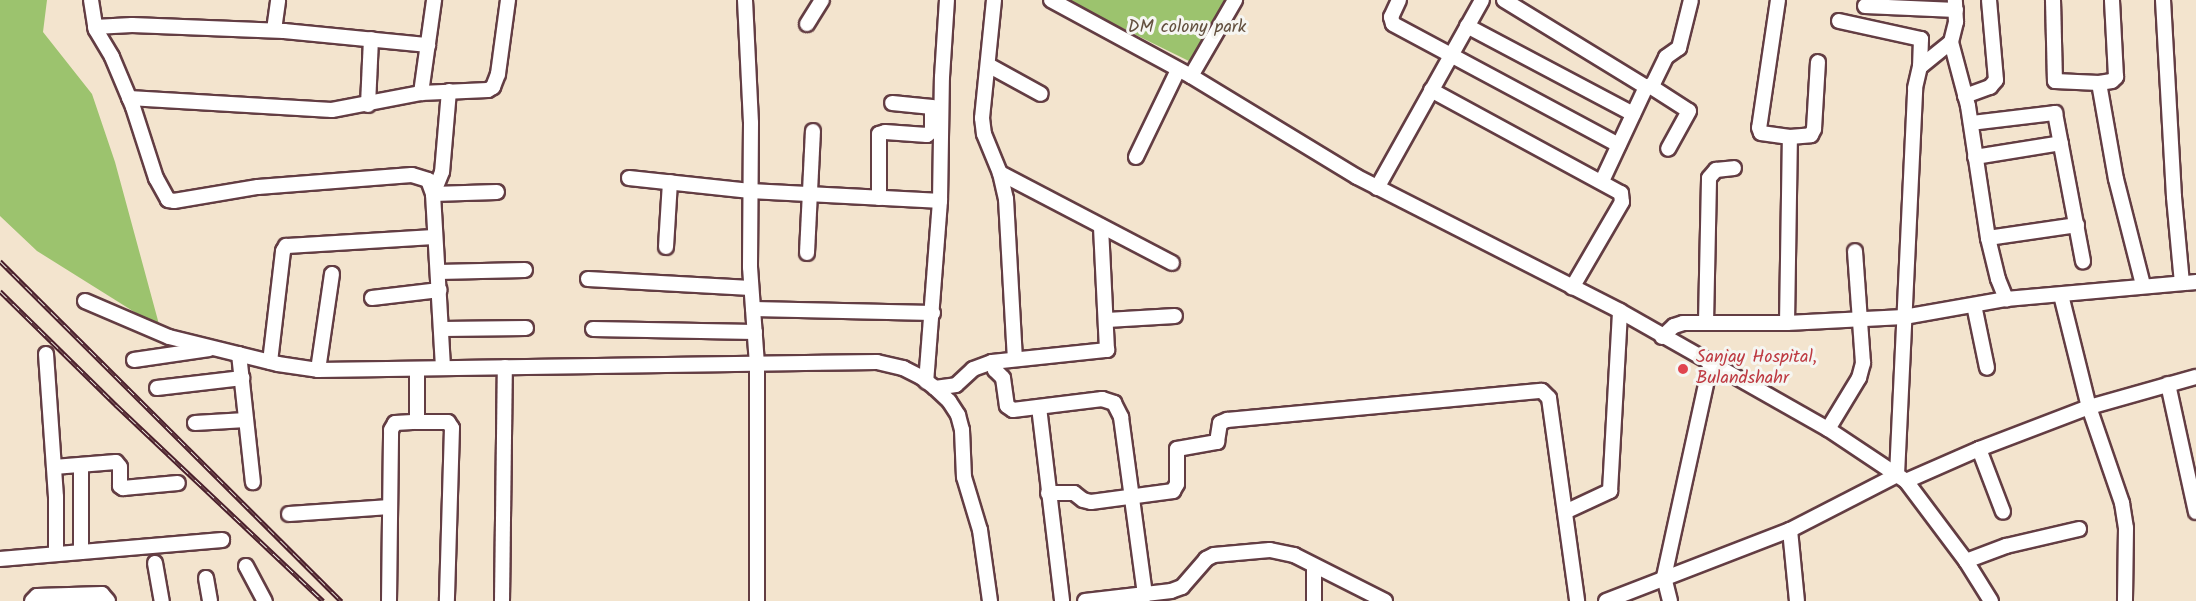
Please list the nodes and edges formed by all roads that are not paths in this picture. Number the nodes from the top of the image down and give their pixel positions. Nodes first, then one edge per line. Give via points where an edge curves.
1 (91, 0) edge
2 (278, 0) edge
3 (434, 0) edge
4 (508, 0) edge
5 (745, 0) edge
6 (822, 0) edge
7 (947, 0) edge
8 (994, 0) edge
9 (1235, 0) edge
10 (1400, 0) edge
11 (1482, 0) edge
12 (1504, 0) edge
13 (1691, 0) edge
14 (1778, 0) edge
15 (1989, 0) edge
16 (2053, 0) edge
17 (2112, 0) edge
18 (2163, 0) edge
19 (1059, 2) edge
20 (1955, 5) edge
21 (1865, 6) dead end
22 (1839, 21) dead end
23 (807, 24) dead end
24 (1467, 26) junction
25 (95, 27) junction
26 (274, 30) junction
27 (371, 39) junction
28 (1951, 42) junction
29 (428, 45) junction
30 (1452, 53) junction
31 (1818, 62) dead end
32 (988, 65) junction
33 (1920, 67) junction
34 (1185, 73) junction
35 (2099, 83) junction
36 (1648, 86) junction
37 (1431, 90) junction
38 (449, 92) junction
39 (421, 93) junction
40 (1041, 94) dead end
41 (1965, 96) junction
42 (129, 98) junction
43 (892, 104) dead end
44 (368, 105) junction
45 (1633, 114) junction
46 (1971, 123) junction
47 (813, 131) dead end
48 (1790, 137) junction
49 (2061, 143) junction
50 (1619, 145) junction
51 (1668, 149) dead end
52 (1136, 157) dead end
53 (1975, 157) junction
54 (1734, 168) dead end
55 (1000, 173) junction
56 (629, 178) dead end
57 (1602, 181) junction
58 (670, 182) junction
59 (1377, 188) junction
60 (750, 191) junction
61 (497, 192) dead end
62 (433, 194) junction
63 (810, 194) junction
64 (879, 198) junction
65 (940, 201) junction
66 (2077, 225) junction
67 (1101, 226) junction
68 (435, 237) junction
69 (1988, 238) junction
70 (666, 247) dead end
71 (1855, 251) dead end
72 (807, 253) dead end
73 (2083, 261) dead end
74 (1172, 263) dead end
75 (525, 270) dead end
76 (438, 272) junction
77 (332, 274) dead end
78 (588, 279) dead end
79 (2189, 283) edge
80 (2143, 285) junction
81 (751, 288) junction
82 (1572, 288) junction
83 (440, 290) junction
84 (2061, 295) junction
85 (372, 297) dead end
86 (2006, 299) junction
87 (85, 301) dead end
88 (1974, 305) junction
89 (753, 309) junction
90 (1620, 311) junction
91 (933, 313) junction
92 (1175, 316) dead end
93 (1904, 317) junction
94 (1862, 319) junction
95 (1107, 320) junction
96 (1706, 323) junction
97 (1787, 323) junction
98 (526, 328) dead end
99 (442, 329) junction
100 (593, 329) dead end
101 (755, 332) junction
102 (1662, 337) junction
103 (215, 349) junction
104 (46, 354) dead end
105 (239, 354) junction
106 (1015, 358) junction
107 (134, 360) dead end
108 (270, 362) junction
109 (992, 362) junction
110 (1711, 362) junction
111 (757, 365) junction
112 (505, 367) junction
113 (443, 368) junction
114 (1987, 368) dead end
115 (417, 369) junction
116 (318, 370) junction
117 (2196, 377) edge
118 (242, 378) junction
119 (2168, 384) junction
120 (930, 385) junction
121 (157, 388) dead end
122 (1039, 407) junction
123 (2089, 407) junction
124 (246, 420) junction
125 (417, 422) junction
126 (195, 423) dead end
127 (1828, 429) junction
128 (1978, 449) junction
129 (81, 465) junction
130 (54, 466) junction
131 (1901, 478) junction
132 (253, 482) dead end
133 (178, 483) dead end
134 (1048, 493) junction
135 (1131, 497) junction
136 (390, 507) junction
137 (1565, 512) junction
138 (2003, 512) dead end
139 (2196, 512) edge
140 (289, 514) dead end
141 (2079, 529) dead end
142 (1790, 530) junction
143 (222, 540) dead end
144 (81, 552) junction
145 (56, 554) junction
146 (0, 559) edge
147 (1966, 561) junction
148 (154, 563) dead end
149 (246, 566) dead end
150 (1314, 566) junction
151 (1664, 577) junction
152 (206, 578) dead end
153 (1144, 595) junction
154 (32, 601) edge
155 (108, 601) edge
156 (162, 601) edge
157 (210, 601) edge
158 (265, 601) edge
159 (389, 601) edge
160 (447, 601) edge
161 (502, 601) edge
162 (757, 601) edge
163 (990, 601) edge
164 (1062, 601) edge
165 (1085, 601) edge
166 (1314, 601) edge
167 (1385, 601) edge
168 (1577, 601) edge
169 (1606, 601) edge
170 (1670, 601) edge
171 (1797, 601) edge
172 (1991, 601) edge
173 (2125, 601) edge

1 - 25 street
2 - 26 street
3 - 29 street
4 - 38 street via 498,74 492,87
5 - 60 street
6 - 23 street
7 - 65 street
8 - 32 street
9 - 34 street
10 - 30 street via 1391,17 1394,24
11 - 24 street
12 - 36 street
13 - 36 street via 1679,48 1666,57
14 - 48 street via 1759,128 1763,135
15 - 41 street via 1996,80 1990,87
16 - 35 street via 2055,81
17 - 35 street via 2116,76 2112,81
18 - 79 street via 2174,197
19 - 34 street
20 - 21 street
20 - 28 street
22 - 33 street via 1921,39
24 - 30 street
24 - 45 street
25 - 26 street
25 - 42 street
26 - 27 street
27 - 29 street
27 - 44 street
28 - 33 street
28 - 41 street
29 - 39 street
30 - 37 street
30 - 50 street
31 - 48 street via 1813,132
32 - 40 street
32 - 55 street via 982,118 984,134
33 - 93 street via 1915,88
34 - 52 street
34 - 59 street
35 - 80 street via 2116,179
36 - 45 street
36 - 51 street via 1689,111
37 - 57 street
37 - 59 street
38 - 39 street
38 - 62 street via 442,172
39 - 44 street
41 - 46 street
42 - 44 street via 322,110
42 - 62 street via 156,178 168,200 258,187 412,176 428,180
43 - 64 street via 932,106 932,131 927,135 879,134
45 - 50 street
46 - 49 street via 2053,112
46 - 53 street
47 - 63 street
48 - 97 street
49 - 53 street
49 - 66 street
50 - 57 street
53 - 69 street
54 - 96 street via 1716,170 1709,178
55 - 67 street
55 - 106 street via 1006,199
56 - 58 street
57 - 82 street via 1619,189 1622,202
58 - 60 street
58 - 70 street
59 - 82 street
60 - 63 street
60 - 81 street
61 - 62 street
62 - 68 street
63 - 64 street
63 - 72 street
64 - 65 street
65 - 91 street
66 - 69 street
66 - 73 street
67 - 74 street
67 - 95 street
68 - 76 street
68 - 108 street via 286,246
69 - 86 street
71 - 94 street
75 - 76 street
76 - 83 street
77 - 116 street
78 - 81 street
79 - 80 street
80 - 84 street
81 - 89 street
82 - 90 street
83 - 85 street
83 - 99 street
84 - 86 street
84 - 123 street
86 - 88 street
87 - 103 street via 152,330
88 - 93 street
88 - 114 street
89 - 91 street
89 - 101 street
90 - 102 street
90 - 137 street via 1610,491
91 - 120 street
92 - 95 street
93 - 94 street
93 - 131 street
94 - 97 street
94 - 127 street via 1863,363 1859,378
95 - 106 street via 1109,346 1103,352
96 - 97 street
96 - 102 street via 1674,326
98 - 99 street
99 - 113 street
100 - 101 street
101 - 111 street
102 - 110 street
103 - 105 street
103 - 107 street
104 - 130 street
105 - 108 street
105 - 118 street
106 - 109 street
108 - 116 street
109 - 120 street via 973,369 956,385
109 - 122 street via 1003,378 1009,408
110 - 127 street
110 - 151 street
111 - 112 street
111 - 120 street via 876,362 903,368
111 - 162 street
112 - 113 street
112 - 161 street
113 - 115 street
115 - 116 street
115 - 125 street
117 - 119 street
118 - 121 street
118 - 124 street
119 - 123 street
119 - 139 street
120 - 163 street via 958,415 964,477 980,530
122 - 134 street
122 - 135 street via 1102,399 1114,403 1121,417
123 - 128 street
123 - 173 street via 2122,503 2126,528
124 - 126 street
124 - 132 street
125 - 136 street via 395,423 391,430
125 - 160 street via 448,423 453,428
127 - 131 street
128 - 131 street
128 - 138 street
129 - 130 street
129 - 133 street via 118,463 122,488
129 - 144 street
130 - 145 street
131 - 142 street
131 - 147 street
134 - 135 street via 1074,493 1087,502
134 - 164 street
135 - 137 street via 1173,491 1177,484 1177,449 1217,442 1223,421 1542,391 1549,398
135 - 153 street
136 - 140 street
136 - 159 street
137 - 168 street
141 - 147 street via 2006,546
142 - 151 street
142 - 171 street
143 - 144 street
144 - 145 street
145 - 146 street
147 - 172 street
148 - 156 street
149 - 158 street
150 - 153 street via 1284,551 1225,553 1206,559 1182,587
150 - 166 street
150 - 167 street
151 - 169 street
151 - 170 street
152 - 157 street
153 - 165 street
154 - 155 street via 37,596 102,594

